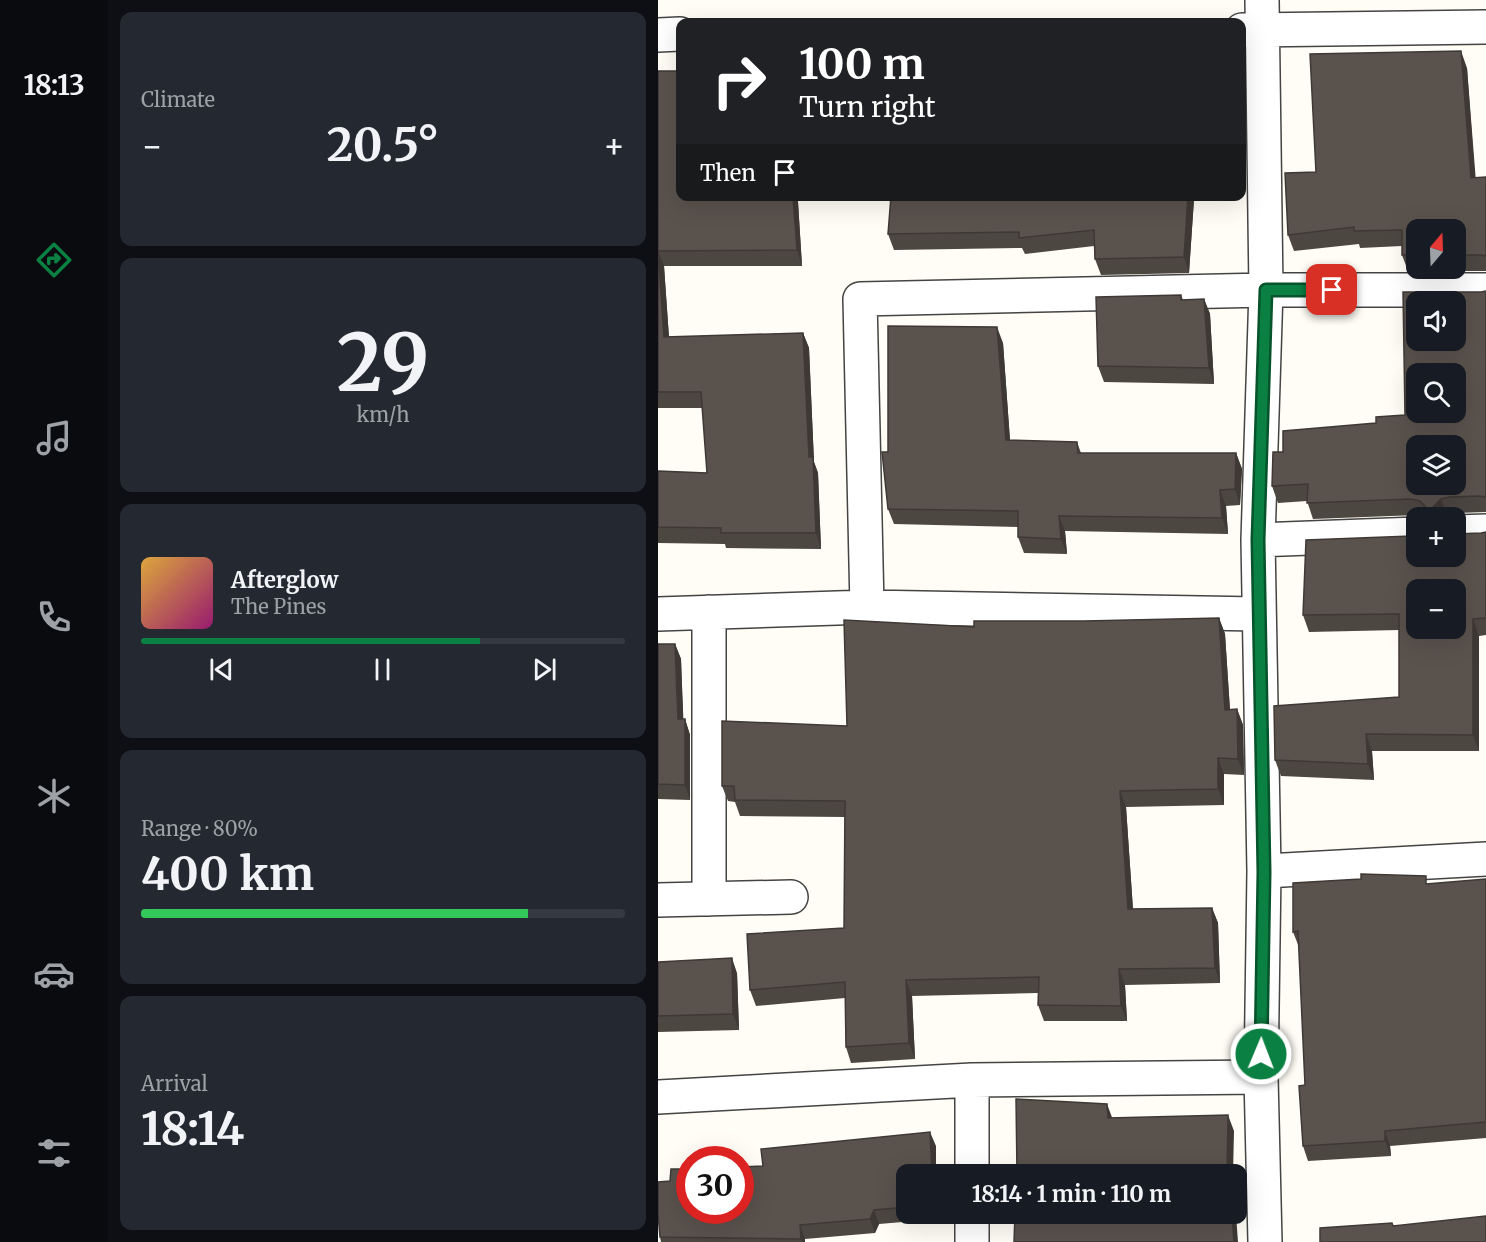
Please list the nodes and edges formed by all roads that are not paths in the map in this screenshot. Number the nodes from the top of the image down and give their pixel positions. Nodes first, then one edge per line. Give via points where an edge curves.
1 (1255, 20) edge
2 (1486, 27) edge
3 (676, 34) edge
4 (658, 35) edge
5 (1266, 290) junction
6 (1486, 290) edge
7 (1486, 531) edge
8 (1466, 532) edge
9 (1406, 534) edge
10 (1258, 540) junction
11 (867, 607) junction
12 (709, 612) junction
13 (658, 614) edge
14 (1258, 614) junction
15 (1486, 859) edge
16 (1264, 872) junction
17 (791, 897) dead end
18 (709, 898) junction
19 (658, 900) edge
20 (1261, 1077) junction
21 (972, 1080) junction
22 (658, 1097) edge
23 (972, 1164) edge
24 (972, 1224) edge
25 (972, 1242) edge
26 (1265, 1242) edge

1 - 2 street
1 - 5 street
3 - 4 street
5 - 6 street
5 - 10 street
5 - 11 street via 860,299
7 - 8 street
9 - 10 street
10 - 14 street
11 - 12 street
11 - 14 street
12 - 13 street
12 - 18 street
14 - 16 street
15 - 16 street
16 - 20 street
17 - 18 street
18 - 19 street
20 - 21 street
20 - 26 street
21 - 22 street
21 - 23 street
24 - 25 street

